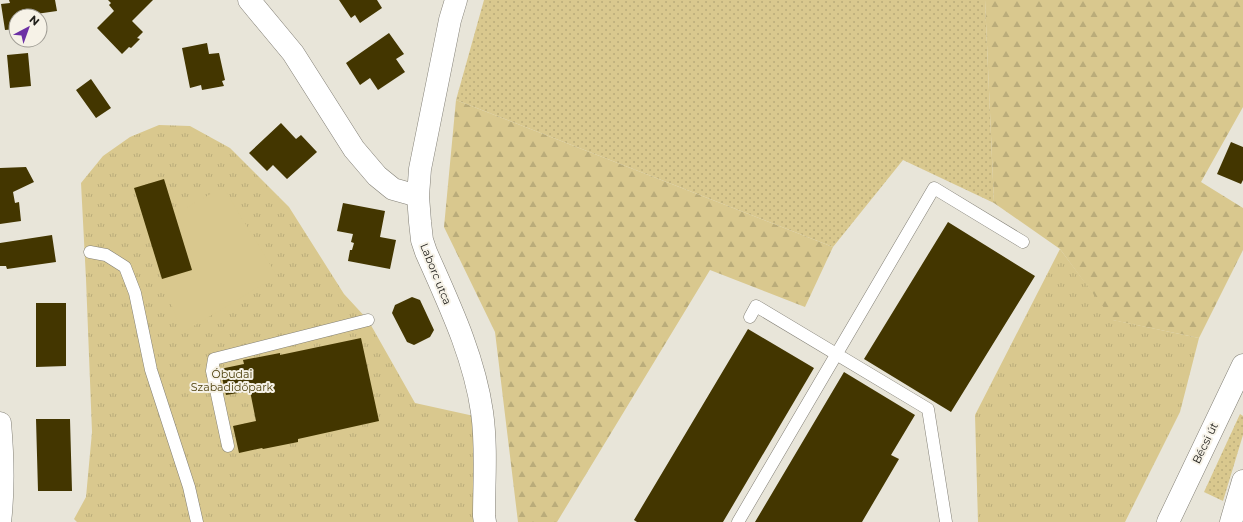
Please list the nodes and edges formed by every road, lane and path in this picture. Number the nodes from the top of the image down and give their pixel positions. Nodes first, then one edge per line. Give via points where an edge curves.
1 (249, 0) edge
2 (456, 0) edge
3 (418, 196) junction
4 (1023, 242) dead end
5 (90, 252) dead end
6 (750, 317) dead end
7 (368, 320) dead end
8 (836, 355) junction
9 (1243, 365) edge
10 (0, 423) edge
11 (228, 446) dead end
12 (1243, 481) edge
13 (0, 519) edge
14 (198, 522) edge
15 (485, 522) edge
16 (738, 522) edge
17 (946, 522) edge
18 (1168, 522) edge
19 (1231, 522) edge

1 - 3 street via 294,53 354,149 377,176 393,189
2 - 3 street, Laborc utca via 420,168
3 - 15 street, Laborc utca via 422,240 476,377 485,445
4 - 8 lane via 934,188
5 - 14 lane via 106,255 125,268 135,293 151,370
6 - 8 lane via 756,306
7 - 11 lane via 214,359 212,371
8 - 16 lane
8 - 17 lane via 928,409
9 - 18 street, Bécsi út
10 - 13 street via 3,480
12 - 19 street

